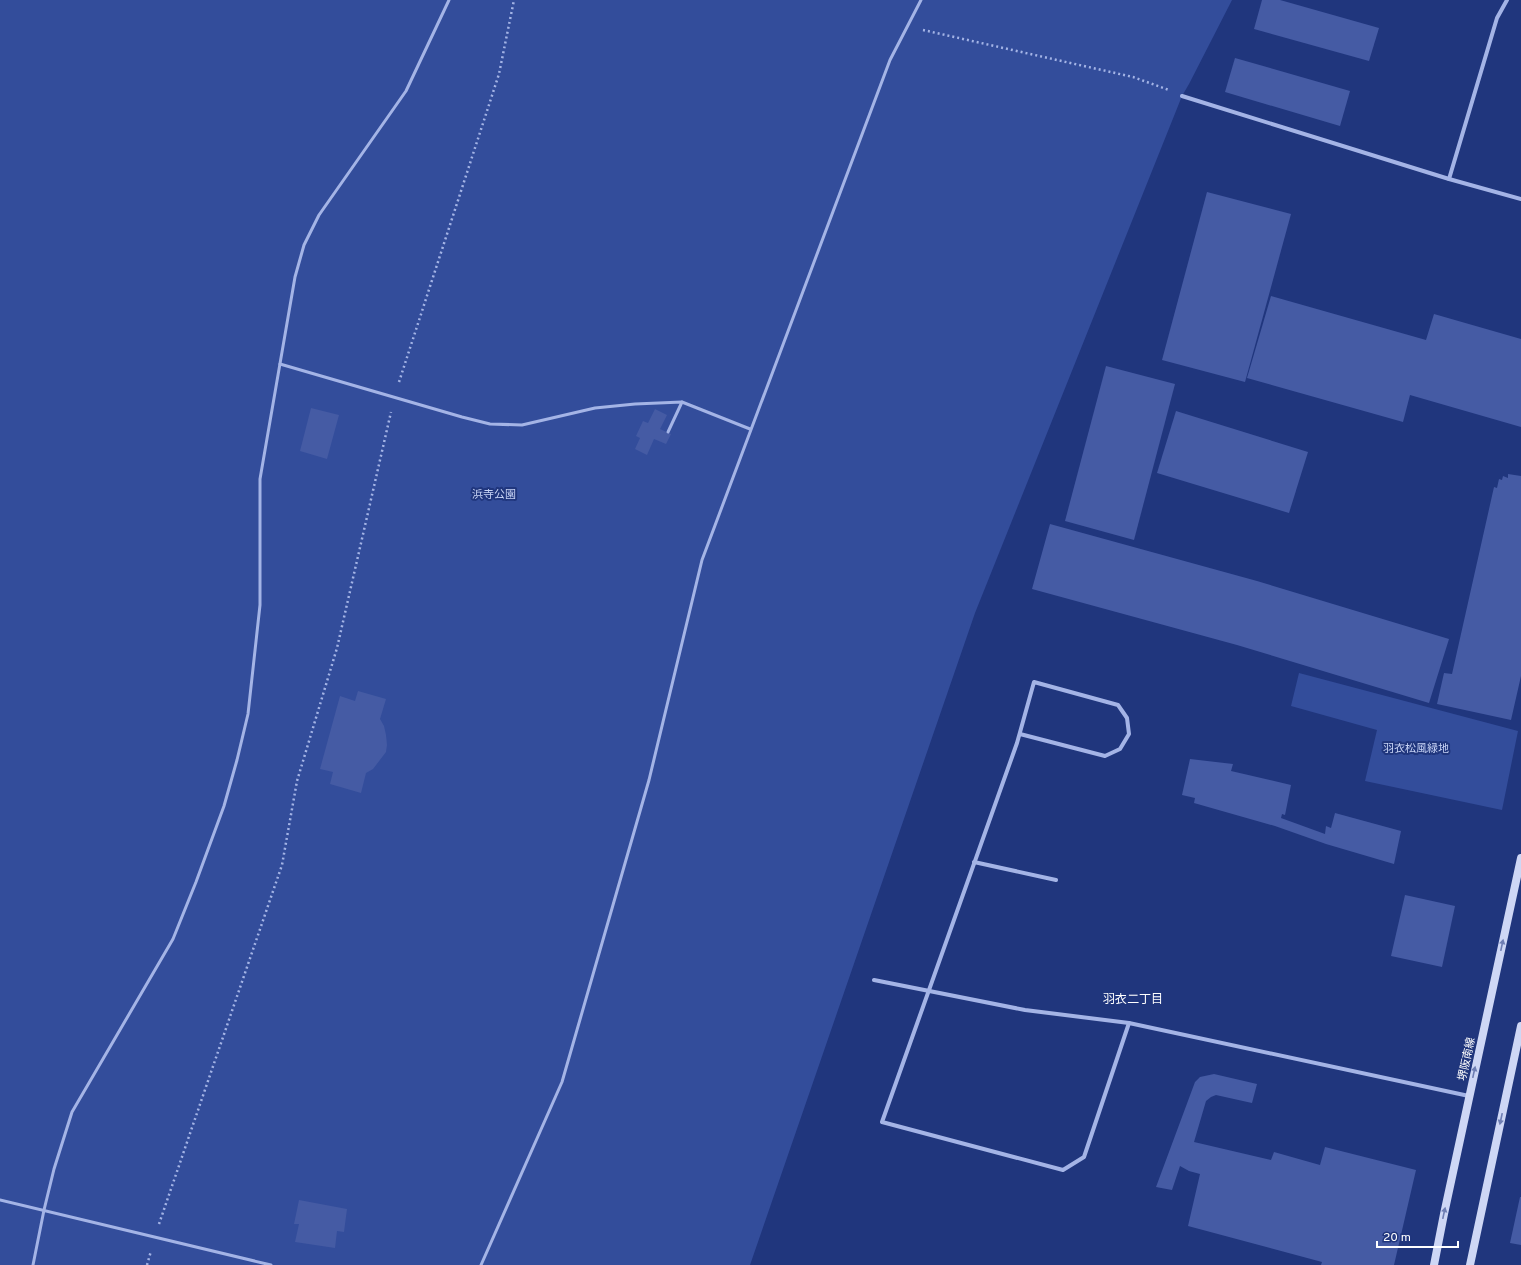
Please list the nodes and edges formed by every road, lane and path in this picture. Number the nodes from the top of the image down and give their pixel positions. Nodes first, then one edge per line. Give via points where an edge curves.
1 (450, 0) edge
2 (514, 0) edge
3 (921, 0) edge
4 (1507, 0) edge
5 (907, 26) junction
6 (1182, 96) joint
7 (1449, 179) junction
8 (1521, 199) edge
9 (280, 364) junction
10 (394, 398) junction
11 (682, 402) junction
12 (750, 429) junction
13 (668, 432) dead end
14 (1020, 734) junction
15 (1521, 858) edge
16 (974, 862) junction
17 (1056, 880) dead end
18 (874, 980) dead end
19 (928, 990) junction
20 (1129, 1023) junction
21 (1521, 1026) edge
22 (1469, 1096) junction
23 (0, 1200) edge
24 (44, 1210) junction
25 (155, 1237) junction
26 (33, 1265) edge
27 (147, 1265) edge
28 (271, 1265) edge
29 (481, 1265) edge
30 (1434, 1265) edge
31 (1470, 1265) edge

1 - 9 lane via 406,91 319,215 304,244 295,277
2 - 10 path via 499,74
3 - 5 lane
4 - 7 street via 1497,18
5 - 6 path via 1133,77
5 - 12 lane via 890,60
6 - 7 street
7 - 8 street
9 - 10 lane
9 - 24 lane via 260,479 260,605 248,714 224,806 173,939 72,1112
10 - 11 lane via 490,424 522,425 595,408
10 - 25 path via 337,648 298,781 282,865
11 - 12 lane
11 - 13 lane
12 - 29 lane via 702,560 649,780 562,1082
14 - 14 street via 1034,682 1118,705 1127,718 1129,734 1120,749 1105,756
14 - 16 street
22 -> 15 main road, 堺阪南線
16 - 17 street
16 - 19 street
18 - 19 street
19 - 20 street via 1024,1010
19 - 20 street via 882,1122 1063,1170 1084,1158
20 - 22 street
21 -> 31 main road
30 -> 22 main road, 堺阪南線
23 - 24 lane
24 - 25 lane
24 - 26 lane
25 - 27 path
25 - 28 lane

